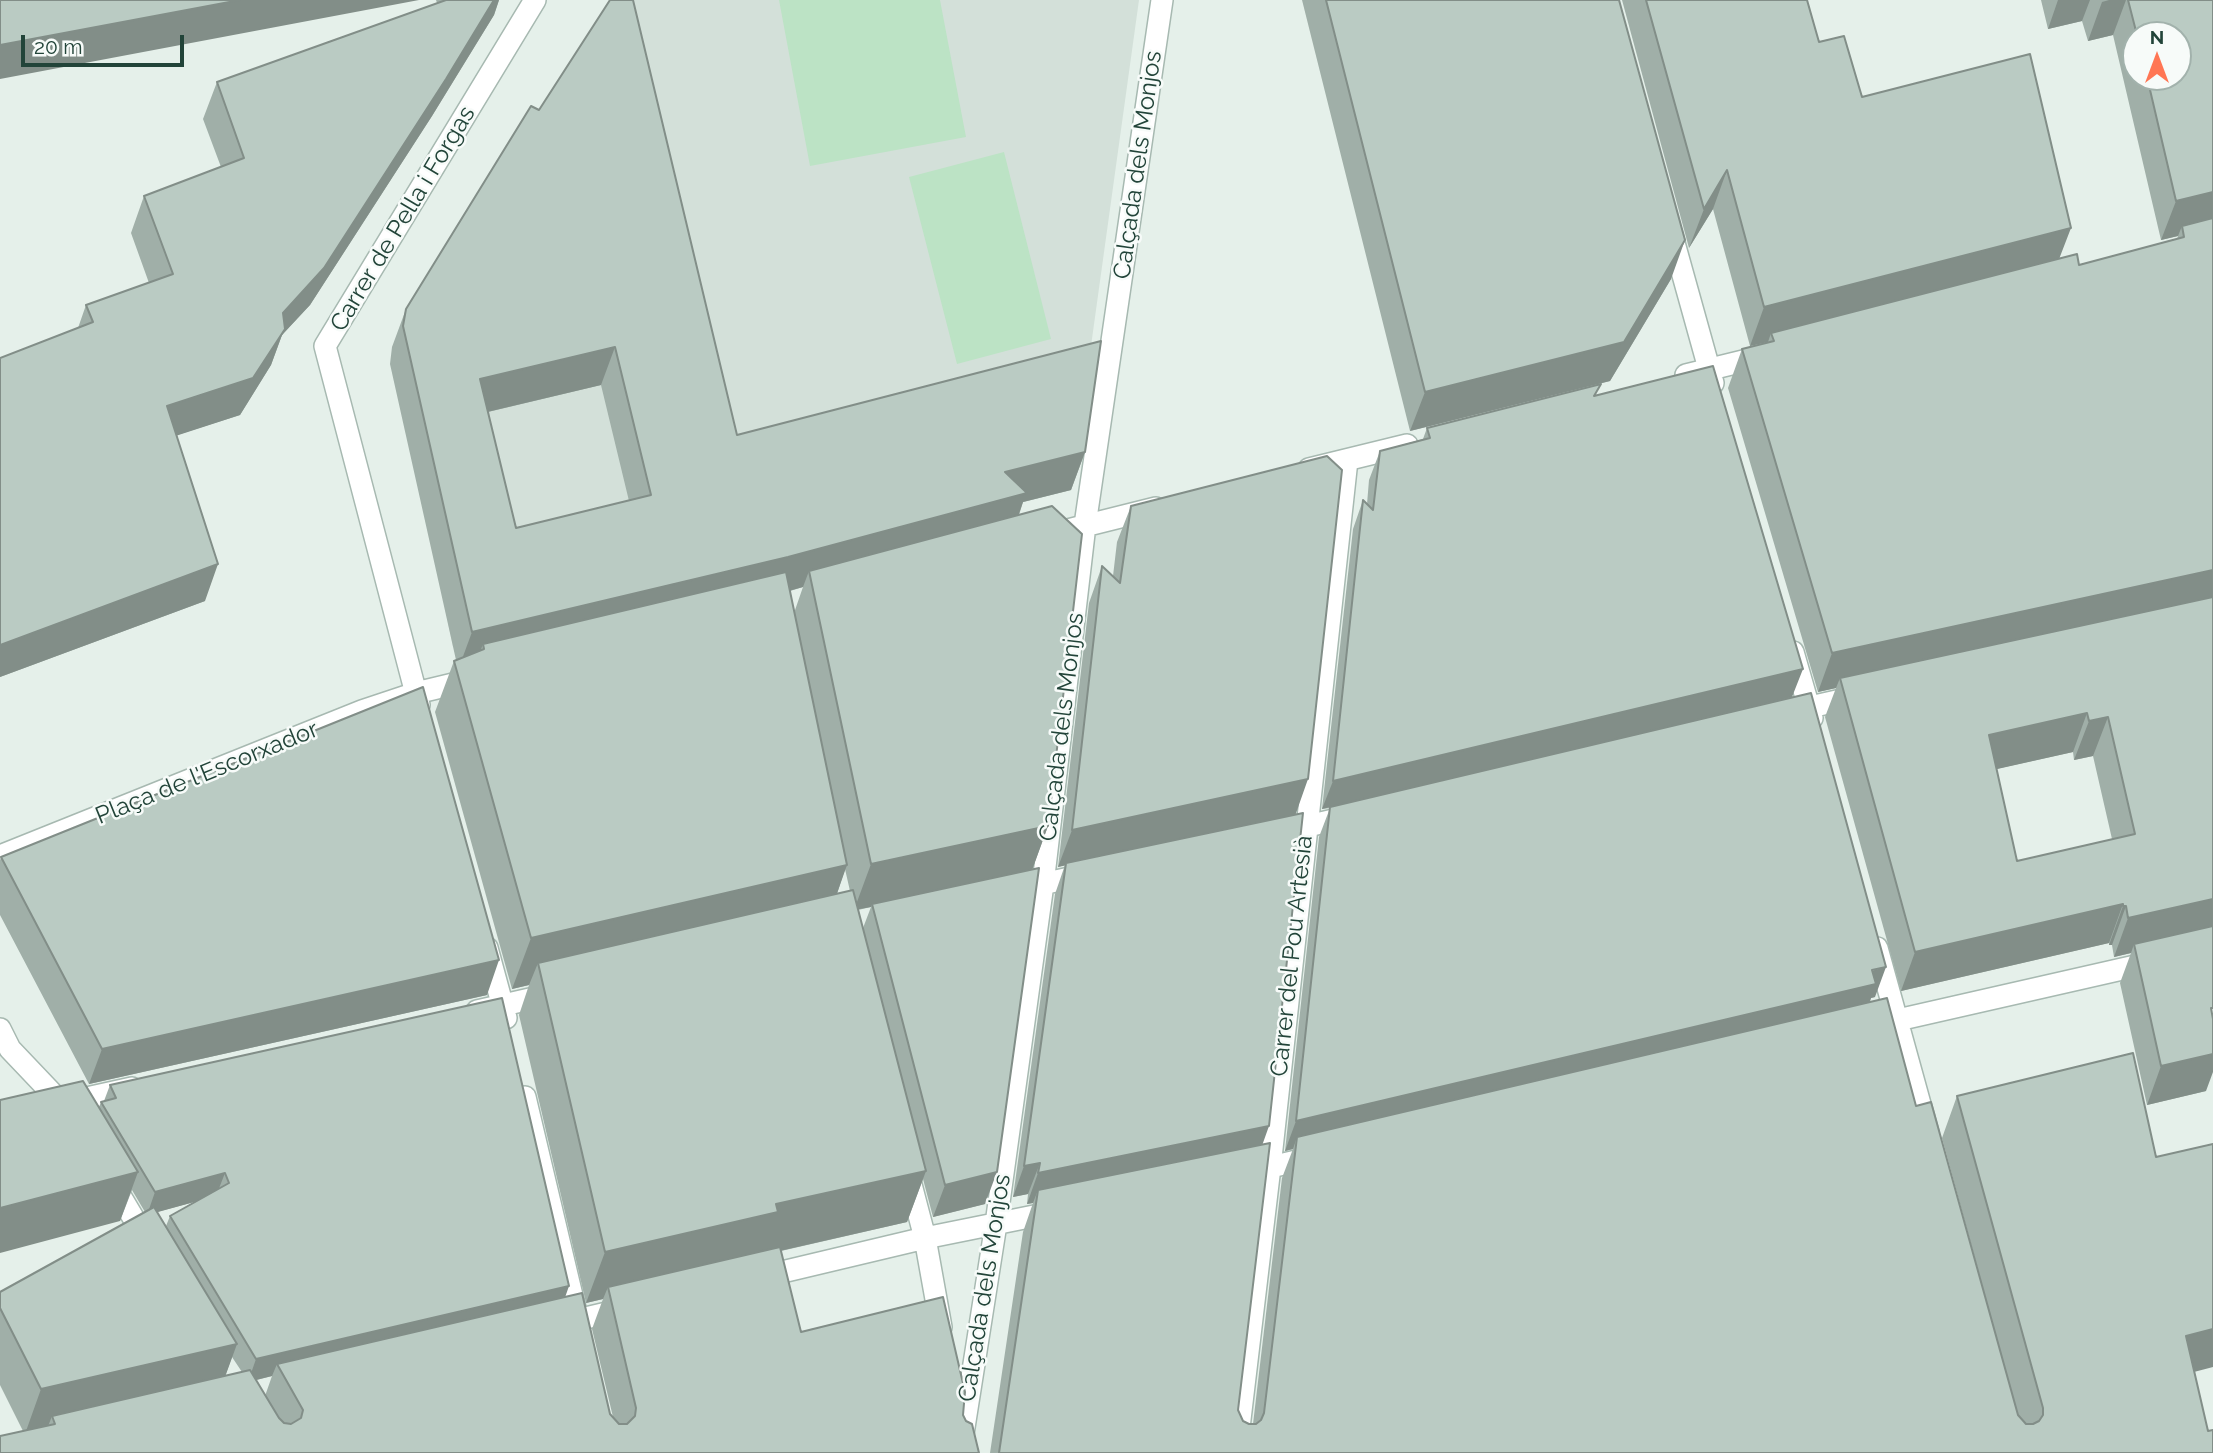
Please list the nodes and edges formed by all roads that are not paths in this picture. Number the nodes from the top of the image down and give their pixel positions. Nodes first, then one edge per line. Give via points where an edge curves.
1 (535, 0) edge
2 (1162, 0) edge
3 (1665, 208) edge
4 (1780, 352) edge
5 (1709, 370) junction
6 (1669, 380) edge
7 (1720, 407) edge
8 (1427, 440) edge
9 (1347, 460) junction
10 (1293, 473) edge
11 (1174, 504) edge
12 (1086, 525) junction
13 (1031, 540) edge
14 (1786, 631) edge
15 (489, 676) edge
16 (1877, 692) edge
17 (416, 693) junction
18 (1809, 707) junction
19 (1769, 717) edge
20 (424, 723) edge
21 (1818, 739) edge
22 (1375, 811) edge
23 (1306, 827) junction
24 (1247, 840) edge
25 (0, 856) edge
26 (1113, 869) edge
27 (1043, 884) junction
28 (993, 895) edge
29 (481, 925) edge
30 (1870, 926) edge
31 (2174, 957) edge
32 (570, 990) edge
33 (503, 1006) junction
34 (463, 1014) edge
35 (1897, 1020) junction
36 (0, 1029) edge
37 (509, 1032) edge
38 (1843, 1032) edge
39 (158, 1083) edge
40 (522, 1084) edge
41 (64, 1104) junction
42 (38, 1108) edge
43 (77, 1124) edge
44 (1933, 1152) edge
45 (1333, 1153) edge
46 (903, 1154) edge
47 (98, 1160) edge
48 (1270, 1167) junction
49 (1226, 1177) edge
50 (1069, 1209) edge
51 (996, 1224) junction
52 (925, 1238) junction
53 (155, 1255) edge
54 (738, 1282) edge
55 (645, 1304) edge
56 (578, 1320) junction
57 (537, 1329) edge
58 (944, 1343) edge
59 (584, 1347) edge
60 (952, 1383) edge
61 (961, 1444) edge
62 (1236, 1453) edge

1 - 17 street, Carrer de Pella i Forgas via 325,346
2 - 12 street, Calçada dels Monjos
3 - 5 street
4 - 5 street
5 - 6 street
5 - 7 street
8 - 9 street
9 - 10 street
9 - 23 street, Carrer del Pou Artesià
11 - 12 street
12 - 13 street
12 - 27 street, Calçada dels Monjos
14 - 18 street
15 - 17 street, Plaça de l'Escorxador
16 - 18 street
17 - 20 street, Carrer de Pella i Forgas
17 - 25 street, Plaça de l'Escorxador
18 - 19 street
18 - 21 street
22 - 23 street
23 - 24 street
23 - 48 street, Carrer del Pou Artesià
26 - 27 street
27 - 28 street
27 - 51 street, Calçada dels Monjos
29 - 33 street
30 - 35 street
31 - 35 street
32 - 33 street
33 - 34 street
33 - 37 street
35 - 38 street
35 - 44 street
36 - 41 street via 10,1049
39 - 41 street
40 - 56 street
41 - 42 street
41 - 43 street
45 - 48 street
46 - 52 street
47 - 53 street
48 - 49 street
48 - 62 street, Carrer del Pou Artesià
50 - 51 street
51 - 52 street
51 - 61 street, Calçada dels Monjos
52 - 54 street
52 - 58 street
55 - 56 street
56 - 57 street
56 - 59 street
60 - 61 street

